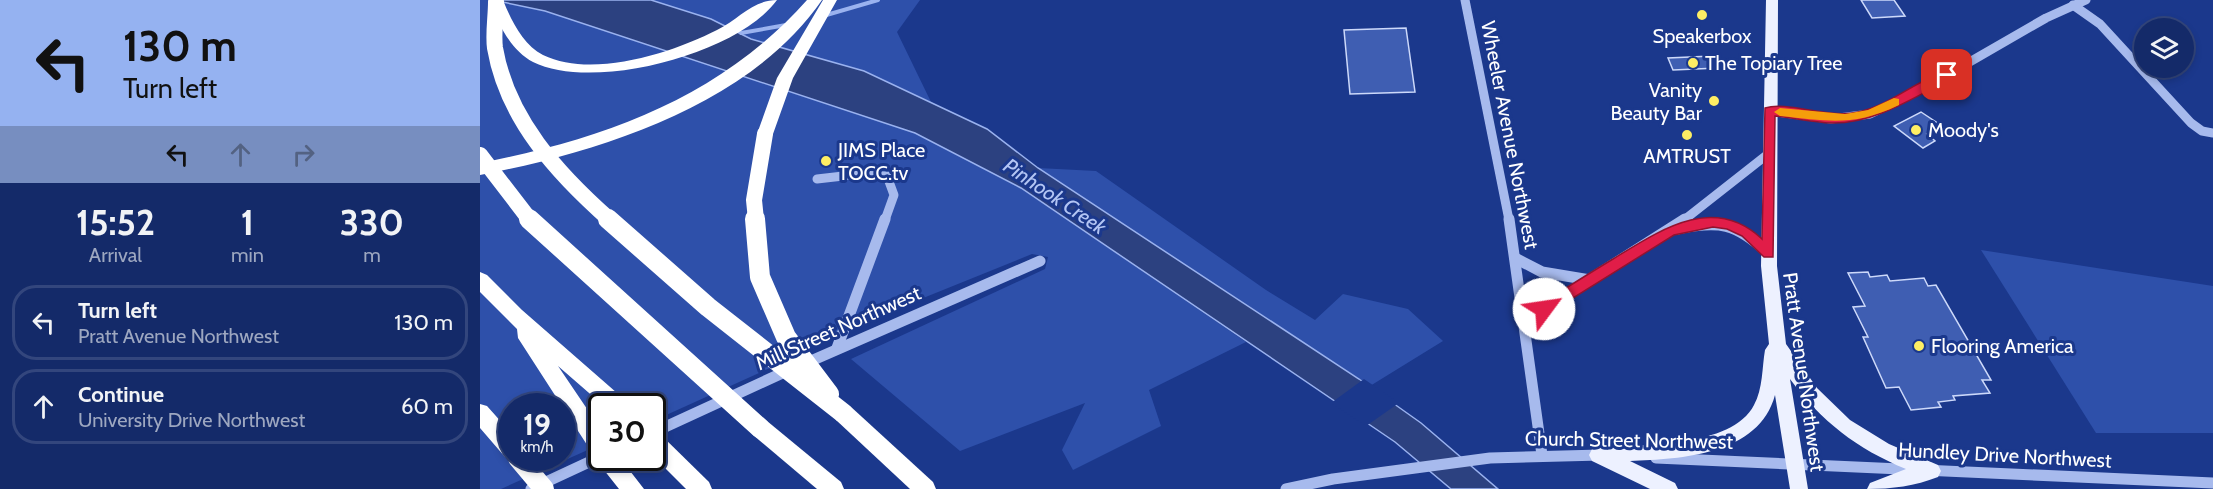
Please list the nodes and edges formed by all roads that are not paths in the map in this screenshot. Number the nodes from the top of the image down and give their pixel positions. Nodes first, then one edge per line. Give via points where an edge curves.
1 (770, 0) edge
2 (815, 0) edge
3 (830, 0) edge
4 (1465, 0) edge
5 (1772, 0) edge
6 (2086, 0) edge
7 (496, 1) edge
8 (2073, 5) junction
9 (1769, 111) junction
10 (2213, 133) edge
11 (1768, 153) junction
12 (480, 155) edge
13 (480, 169) edge
14 (817, 179) dead end
15 (1671, 230) junction
16 (1768, 253) junction
17 (1515, 258) junction
18 (1040, 261) dead end
19 (480, 280) edge
20 (1590, 280) junction
21 (515, 316) junction
22 (1524, 321) junction
23 (1776, 340) junction
24 (837, 348) junction
25 (603, 393) edge
26 (843, 412) junction
27 (480, 413) edge
28 (666, 427) edge
29 (588, 428) edge
30 (760, 428) junction
31 (498, 434) edge
32 (666, 454) edge
33 (1542, 455) junction
34 (1598, 455) junction
35 (588, 463) edge
36 (1795, 465) junction
37 (529, 471) edge
38 (618, 471) edge
39 (1932, 471) junction
40 (2213, 483) edge
41 (531, 489) edge
42 (544, 489) edge
43 (633, 489) edge
44 (701, 489) edge
45 (813, 489) edge
46 (833, 489) edge
47 (925, 489) edge
48 (1286, 489) edge
49 (1669, 489) edge
50 (1799, 489) edge
51 (1876, 489) edge

1 - 7 highway via 730,30 680,52 643,62 590,68 536,58 516,38
2 - 13 highway, bridge via 764,51 682,103 578,146
3 - 26 highway, bridge via 785,78 765,134 754,200 760,277 786,337
4 - 17 street, Wheeler Avenue Northwest
5 - 9 main road, Pratt Avenue Northwest
6 - 8 street
7 - 26 highway, bridge via 495,47 511,104 551,162 708,308
8 - 9 street via 1870,114 1831,119
8 - 10 street via 2100,24 2184,116 2202,131
9 - 11 main road, Pratt Avenue Northwest
11 - 15 street
11 - 16 main road, Pratt Avenue Northwest
12 - 30 highway, bridge via 535,226
14 - 24 street via 887,176 894,195
15 - 16 street via 1713,222 1730,224 1747,232
15 - 20 street
16 - 23 main road, Pratt Avenue Northwest
17 - 20 street via 1542,272
17 - 22 street, Wheeler Avenue Northwest
18 - 24 street, Mill Street Northwest
19 - 21 highway
20 - 22 street
21 - 25 highway
21 - 29 highway
22 - 33 street, Wheeler Avenue Northwest
23 - 34 main road via 1765,400 1749,425 1713,442 1670,450
23 - 36 main road, Pratt Avenue Northwest
23 - 39 main road via 1810,395 1853,435
24 - 28 street, Mill Street Northwest
26 - 47 highway
27 - 31 highway
30 - 45 highway
30 - 46 highway
32 - 44 highway
33 - 34 street, Church Street Northwest
33 - 48 street, Church Street Northwest via 1490,458
34 - 36 street, Church Street Northwest
34 - 49 main road
35 - 41 street
36 - 39 street, Hundley Drive Northwest
36 - 50 main road, Pratt Avenue Northwest
37 - 42 highway, bridge
38 - 43 highway
39 - 40 street, Hundley Drive Northwest
39 - 51 main road

